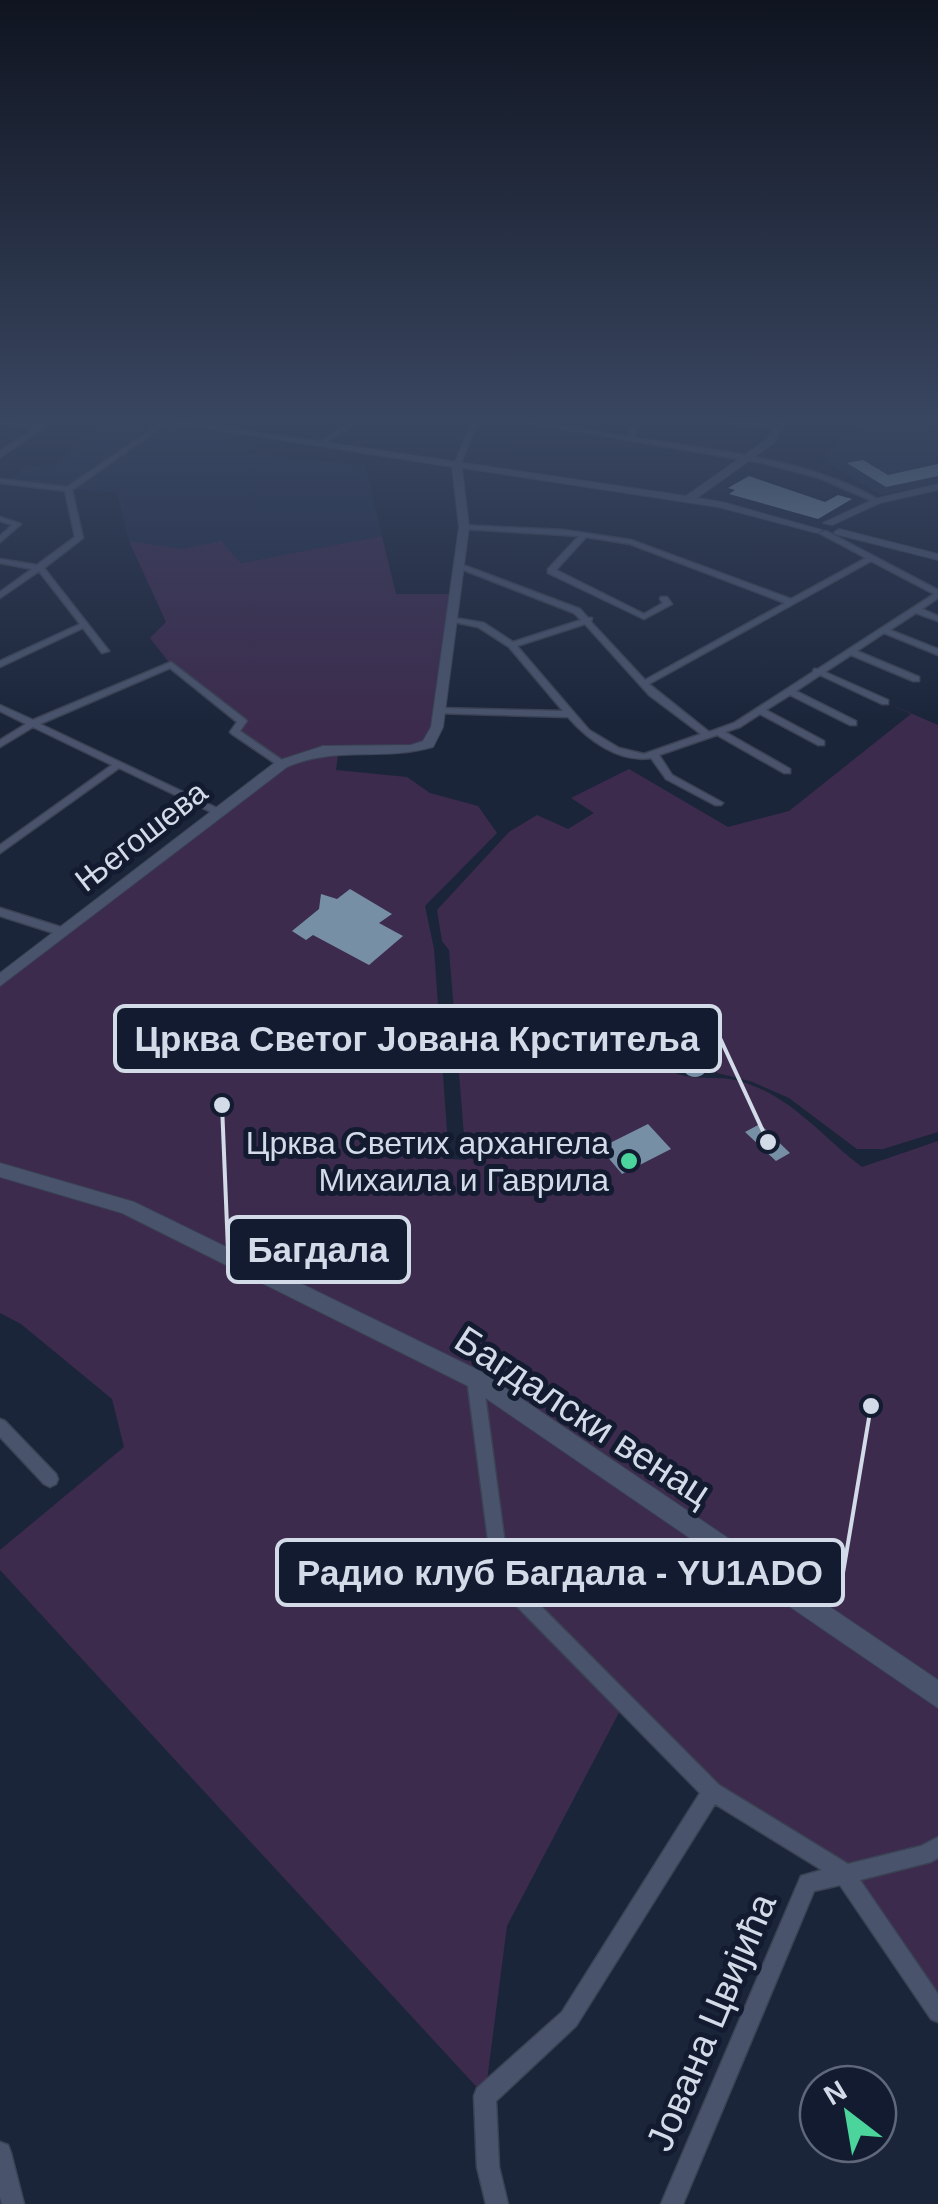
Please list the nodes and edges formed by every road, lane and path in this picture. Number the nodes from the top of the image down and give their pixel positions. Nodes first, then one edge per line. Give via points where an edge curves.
1 (3, 520) edge
2 (75, 520) edge
3 (463, 520) edge
4 (788, 520) edge
5 (850, 520) edge
6 (464, 526) junction
7 (834, 530) junction
8 (586, 534) junction
9 (0, 540) edge
10 (938, 557) edge
11 (870, 559) junction
12 (0, 561) edge
13 (460, 567) junction
14 (40, 568) junction
15 (938, 594) edge
16 (0, 596) edge
17 (664, 599) dead end
18 (793, 603) junction
19 (914, 610) junction
20 (452, 618) junction
21 (938, 619) edge
22 (588, 620) junction
23 (84, 625) junction
24 (883, 630) junction
25 (512, 646) junction
26 (849, 650) junction
27 (105, 651) dead end
28 (938, 652) edge
29 (0, 664) edge
30 (818, 670) junction
31 (916, 679) dead end
32 (643, 684) junction
33 (788, 691) junction
34 (885, 702) dead end
35 (0, 708) edge
36 (758, 710) junction
37 (439, 711) junction
38 (571, 714) junction
39 (853, 723) dead end
40 (32, 724) junction
41 (718, 732) junction
42 (705, 733) junction
43 (821, 743) dead end
44 (0, 744) edge
45 (650, 756) junction
46 (282, 764) junction
47 (118, 765) junction
48 (787, 771) dead end
49 (718, 803) dead end
50 (216, 812) junction
51 (0, 850) edge
52 (0, 912) edge
53 (62, 932) junction
54 (0, 981) edge
55 (0, 1170) edge
56 (474, 1379) junction
57 (0, 1426) edge
58 (50, 1478) dead end
59 (938, 1695) edge
60 (712, 1792) junction
61 (938, 1847) edge
62 (842, 1872) junction
63 (938, 2012) edge
64 (0, 2153) edge
65 (13, 2204) edge
66 (497, 2204) edge
67 (672, 2204) edge

1 - 9 street via 17,524
2 - 14 street via 79,538
3 - 6 street
4 - 7 street
5 - 7 street
6 - 8 street
6 - 13 street
7 - 10 street
7 - 11 street
8 - 17 street via 551,571 644,616 668,604
8 - 18 street via 661,550
11 - 15 street
11 - 18 street
12 - 14 street
13 - 20 street
13 - 22 street
14 - 16 street
14 - 23 street
15 - 19 street
18 - 32 street
19 - 21 street
19 - 24 street
20 - 25 street via 481,625
20 - 37 street
22 - 25 street
22 - 32 street
23 - 27 street
23 - 29 street
24 - 26 street
24 - 28 street
25 - 38 street
26 - 30 street
26 - 31 street
30 - 33 street
30 - 34 street
32 - 42 street
33 - 36 street
33 - 39 street
35 - 40 street
36 - 41 street
36 - 43 street
37 - 38 street
37 - 46 street, Његошева via 434,736 418,748 324,748
38 - 45 street via 601,742
40 - 44 street
40 - 46 street via 171,665 242,721 235,732
40 - 47 street
41 - 42 street
41 - 48 street
42 - 45 street
45 - 49 street via 669,777
46 - 50 street, Његошева
47 - 50 street
47 - 51 street
50 - 53 street, Његошева
52 - 53 street
53 - 54 street, Његошева
55 - 56 street, Багдалски венац via 126,1207
56 - 59 street, Багдалски венац
56 - 60 street via 501,1578
57 - 58 street
60 - 62 street
60 - 66 street via 569,2018 486,2096 488,2167
61 - 62 street, Јована Цвијића
62 - 63 street
62 - 67 street, Јована Цвијића via 808,1883
64 - 65 street

